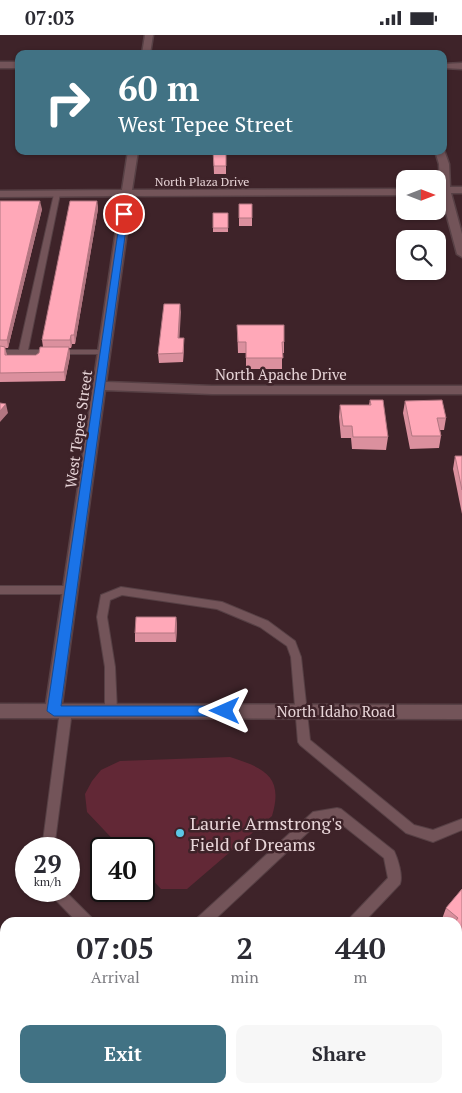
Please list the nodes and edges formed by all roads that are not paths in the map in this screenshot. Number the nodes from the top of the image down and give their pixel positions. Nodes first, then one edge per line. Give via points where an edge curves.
1 (149, 35) edge
2 (147, 50) edge
3 (0, 65) edge
4 (15, 65) edge
5 (447, 66) edge
6 (462, 66) edge
7 (131, 155) edge
8 (441, 155) edge
9 (443, 170) edge
10 (462, 190) edge
11 (446, 191) edge
12 (396, 192) edge
13 (0, 194) edge
14 (57, 194) junction
15 (126, 194) junction
16 (446, 206) edge
17 (462, 254) edge
18 (105, 351) junction
19 (0, 352) edge
20 (23, 352) junction
21 (100, 386) junction
22 (462, 390) edge
23 (0, 590) edge
24 (71, 590) junction
25 (0, 711) edge
26 (59, 711) junction
27 (110, 711) junction
28 (302, 711) junction
29 (462, 712) edge
30 (462, 824) edge
31 (49, 837) edge
32 (67, 902) edge
33 (82, 917) edge
34 (208, 917) edge
35 (360, 917) edge

1 - 2 street
3 - 4 street
5 - 6 street
7 - 15 street, West Tepee Street
8 - 9 street
10 - 11 street
12 - 15 street, North Plaza Drive
13 - 14 street, North Plaza Drive
14 - 15 street, North Plaza Drive
14 - 20 lane
15 - 18 street, West Tepee Street
16 - 17 street
18 - 20 lane
18 - 21 street, West Tepee Street
19 - 20 lane
21 - 22 street, North Apache Drive via 212,390
21 - 24 street, West Tepee Street
23 - 24 lane
24 - 26 street, West Tepee Street
25 - 26 street, North Idaho Road
26 - 27 street, North Idaho Road
26 - 31 lane
27 - 28 street, North Idaho Road
27 - 28 lane via 110,667 102,617 105,598 121,591 218,605 264,624 291,644 296,657
28 - 29 street, North Idaho Road
28 - 30 lane via 304,742 410,829 433,837
32 - 33 lane
34 - 35 lane via 317,816 337,813 390,855 395,879

